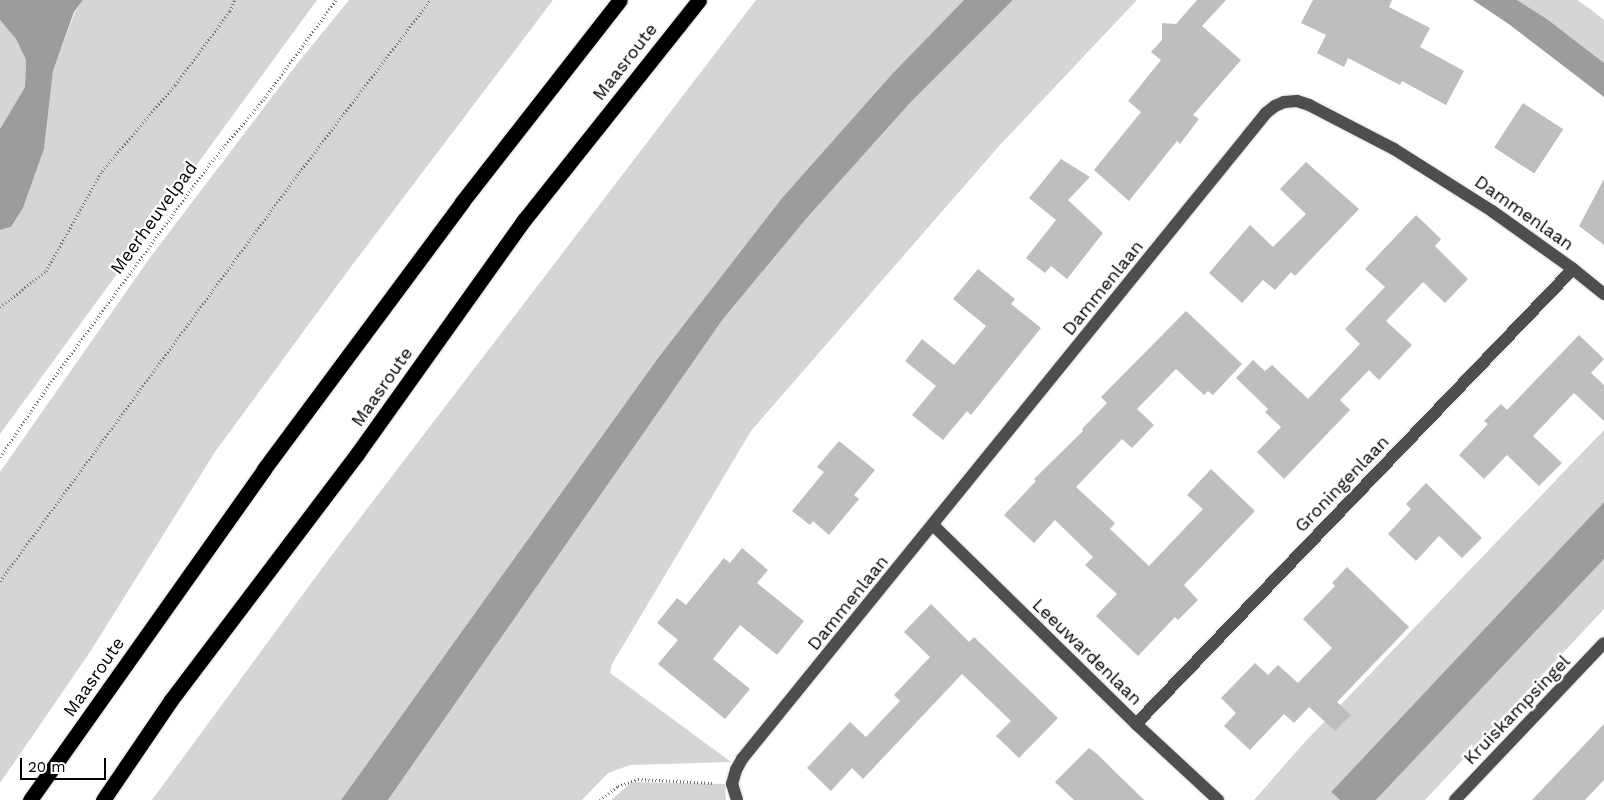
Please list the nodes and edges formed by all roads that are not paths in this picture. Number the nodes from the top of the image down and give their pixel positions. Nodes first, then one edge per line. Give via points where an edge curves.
1 (620, 0) edge
2 (699, 0) edge
3 (1573, 269) junction
4 (1604, 294) edge
5 (934, 526) junction
6 (1604, 643) edge
7 (1136, 724) junction
8 (30, 800) edge
9 (103, 800) edge
10 (737, 800) edge
11 (1218, 800) edge
12 (1455, 800) edge

1 - 8 highway, Maasroute via 462,202 264,469
2 - 9 highway, Maasroute via 524,220 358,454 171,700
3 - 4 street, Dammenlaan
3 - 5 street, Dammenlaan via 1492,211 1394,150 1309,105 1297,101 1284,102 1266,113
3 - 7 street, Groningenlaan
5 - 7 street, Leeuwardenlaan
5 - 10 street, Dammenlaan via 742,759 732,784
6 - 12 street, Kruiskampsingel
7 - 11 street, Leeuwardenlaan

